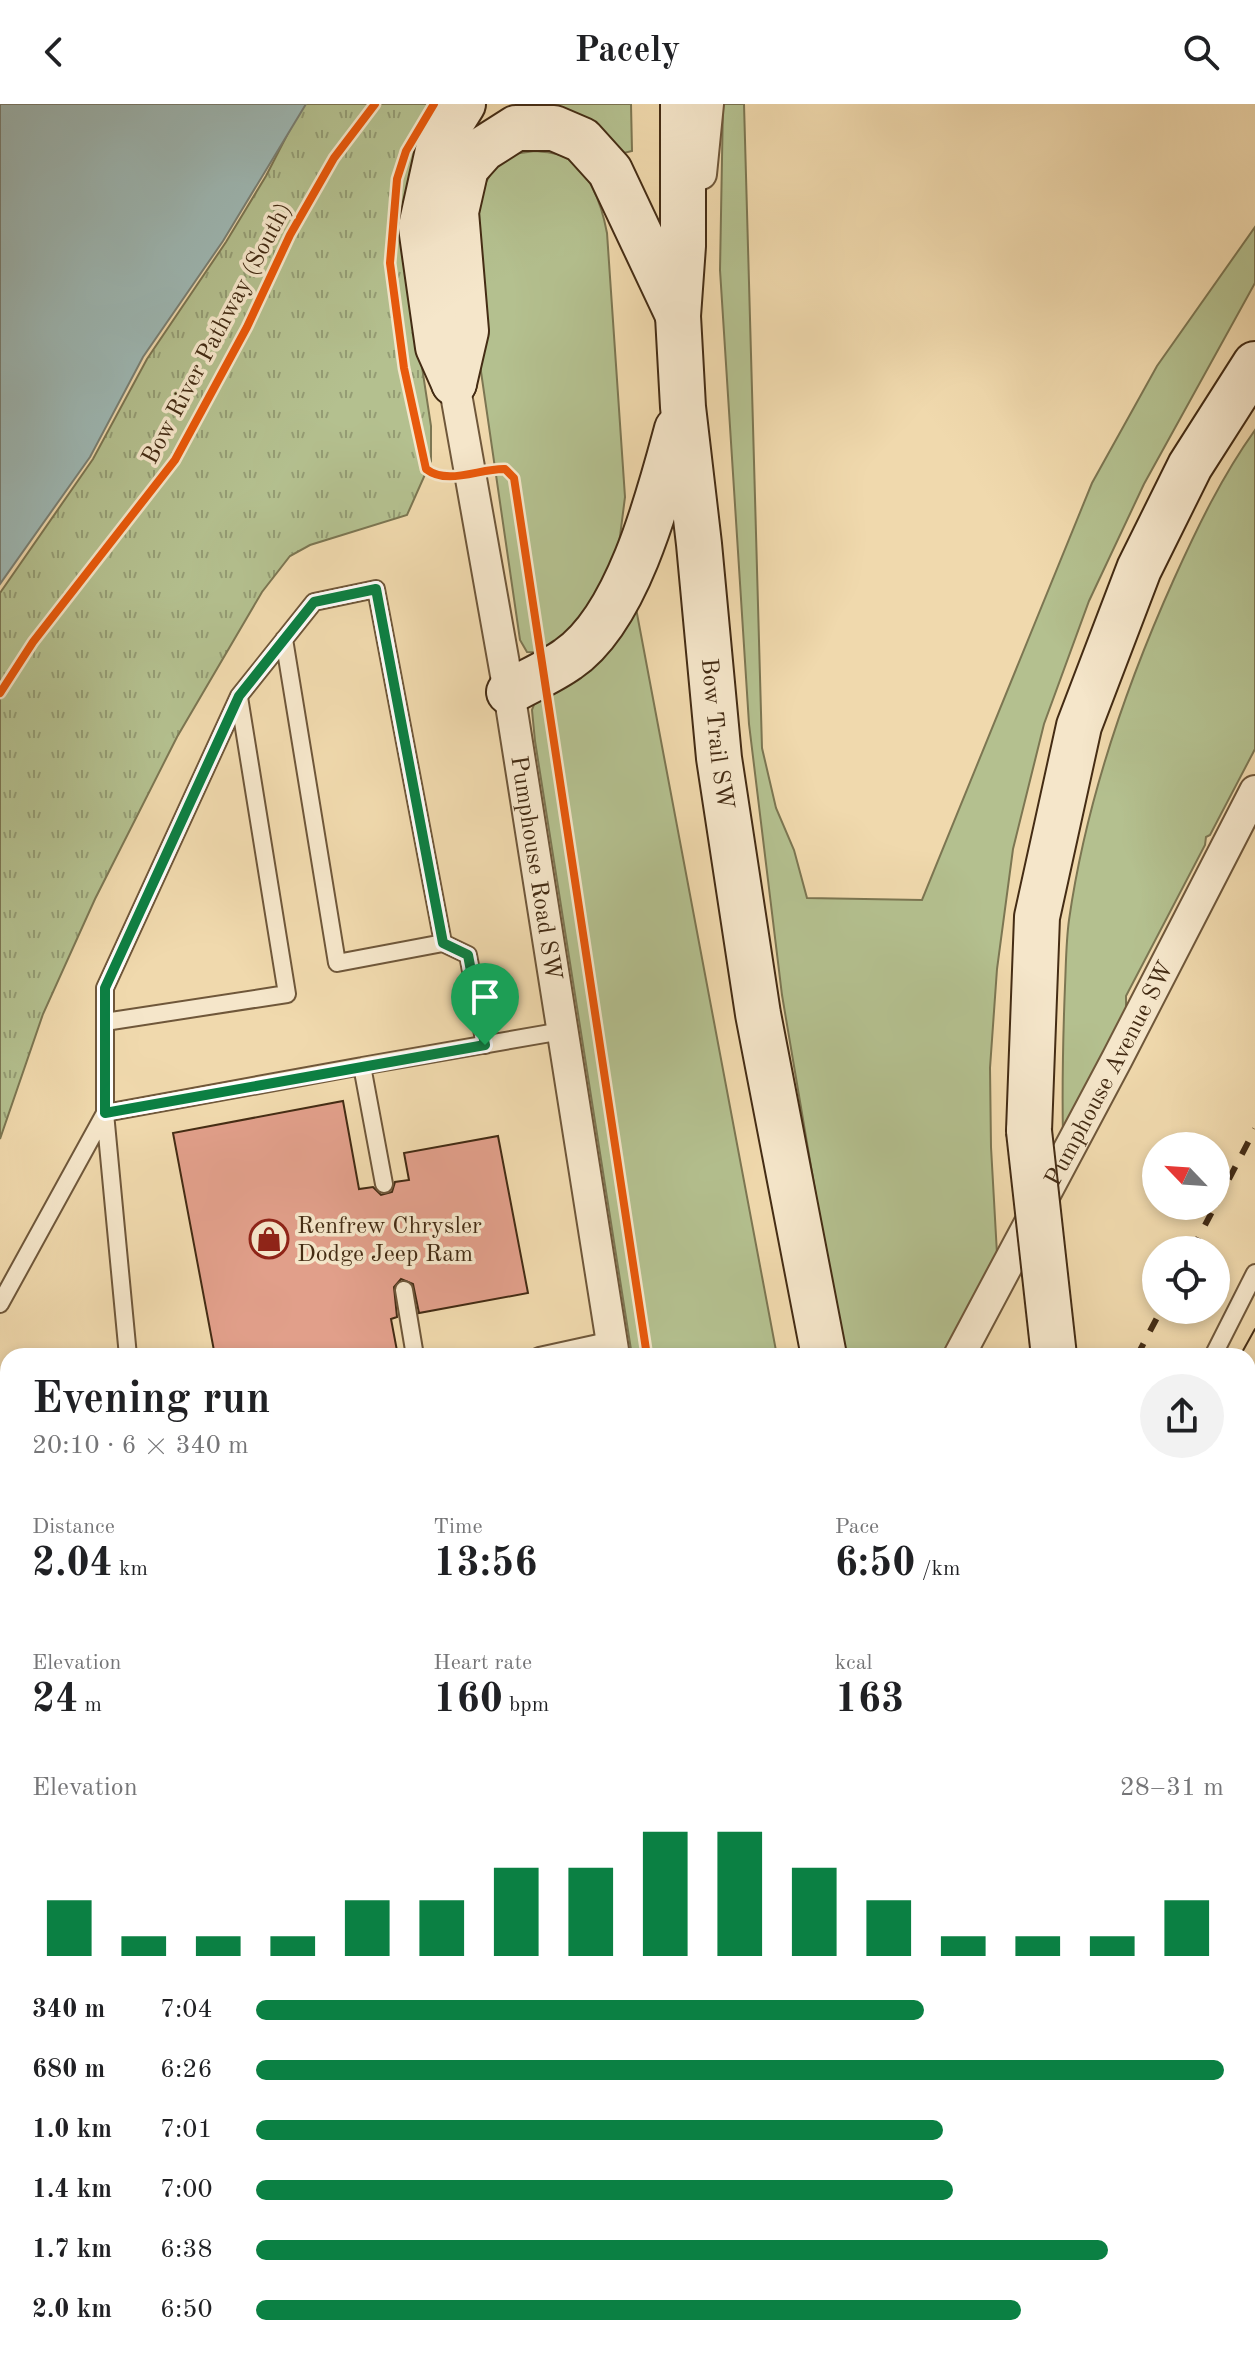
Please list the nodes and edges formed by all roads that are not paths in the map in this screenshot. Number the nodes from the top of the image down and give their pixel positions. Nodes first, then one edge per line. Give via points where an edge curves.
1 (463, 104) edge
2 (505, 104) edge
3 (657, 104) edge
4 (683, 104) edge
5 (708, 104) edge
6 (466, 168) junction
7 (683, 246) junction
8 (678, 316) junction
9 (1250, 364) edge
10 (454, 383) junction
11 (683, 407) junction
12 (284, 639) junction
13 (509, 692) junction
14 (239, 696) junction
15 (1255, 791) edge
16 (443, 943) junction
17 (105, 1022) junction
18 (562, 1031) junction
19 (485, 1045) junction
20 (362, 1066) junction
21 (105, 1113) junction
22 (384, 1184) dead end
23 (1255, 1273) edge
24 (404, 1290) dead end
25 (0, 1304) edge
26 (127, 1348) edge
27 (414, 1348) edge
28 (613, 1348) edge
29 (822, 1348) edge
30 (963, 1348) edge
31 (1053, 1348) edge
32 (1217, 1348) edge

1 - 10 main road via 440,141 421,227 438,347
2 - 6 main road
3 - 7 main road via 661,161
4 - 7 main road, Bow Trail SW
5 - 7 street via 699,197
6 - 8 main road via 483,149 516,128 554,128 582,140 610,171
6 - 10 main road via 456,212 466,331
7 - 8 main road, Bow Trail SW
8 - 11 main road, Bow Trail SW
9 - 31 main road, bridge via 1190,466 1139,569 1079,726 1037,917 1029,1131
10 - 13 street, Pumphouse Road SW
11 - 13 main road via 654,514 608,617 571,658
11 - 29 main road, Bow Trail SW via 721,773 758,1014
12 - 14 lane
12 - 16 lane via 337,963
12 - 16 lane via 314,602 376,589
13 - 18 street, Pumphouse Road SW
14 - 17 lane via 105,988
14 - 17 lane via 287,994
15 - 30 street, Pumphouse Avenue SW
16 - 19 lane via 468,955
17 - 21 lane
18 - 19 lane
18 - 28 street, Pumphouse Road SW
19 - 20 lane
20 - 21 lane
20 - 22 lane
21 - 25 lane
21 - 26 lane
23 - 32 lane
24 - 27 lane

